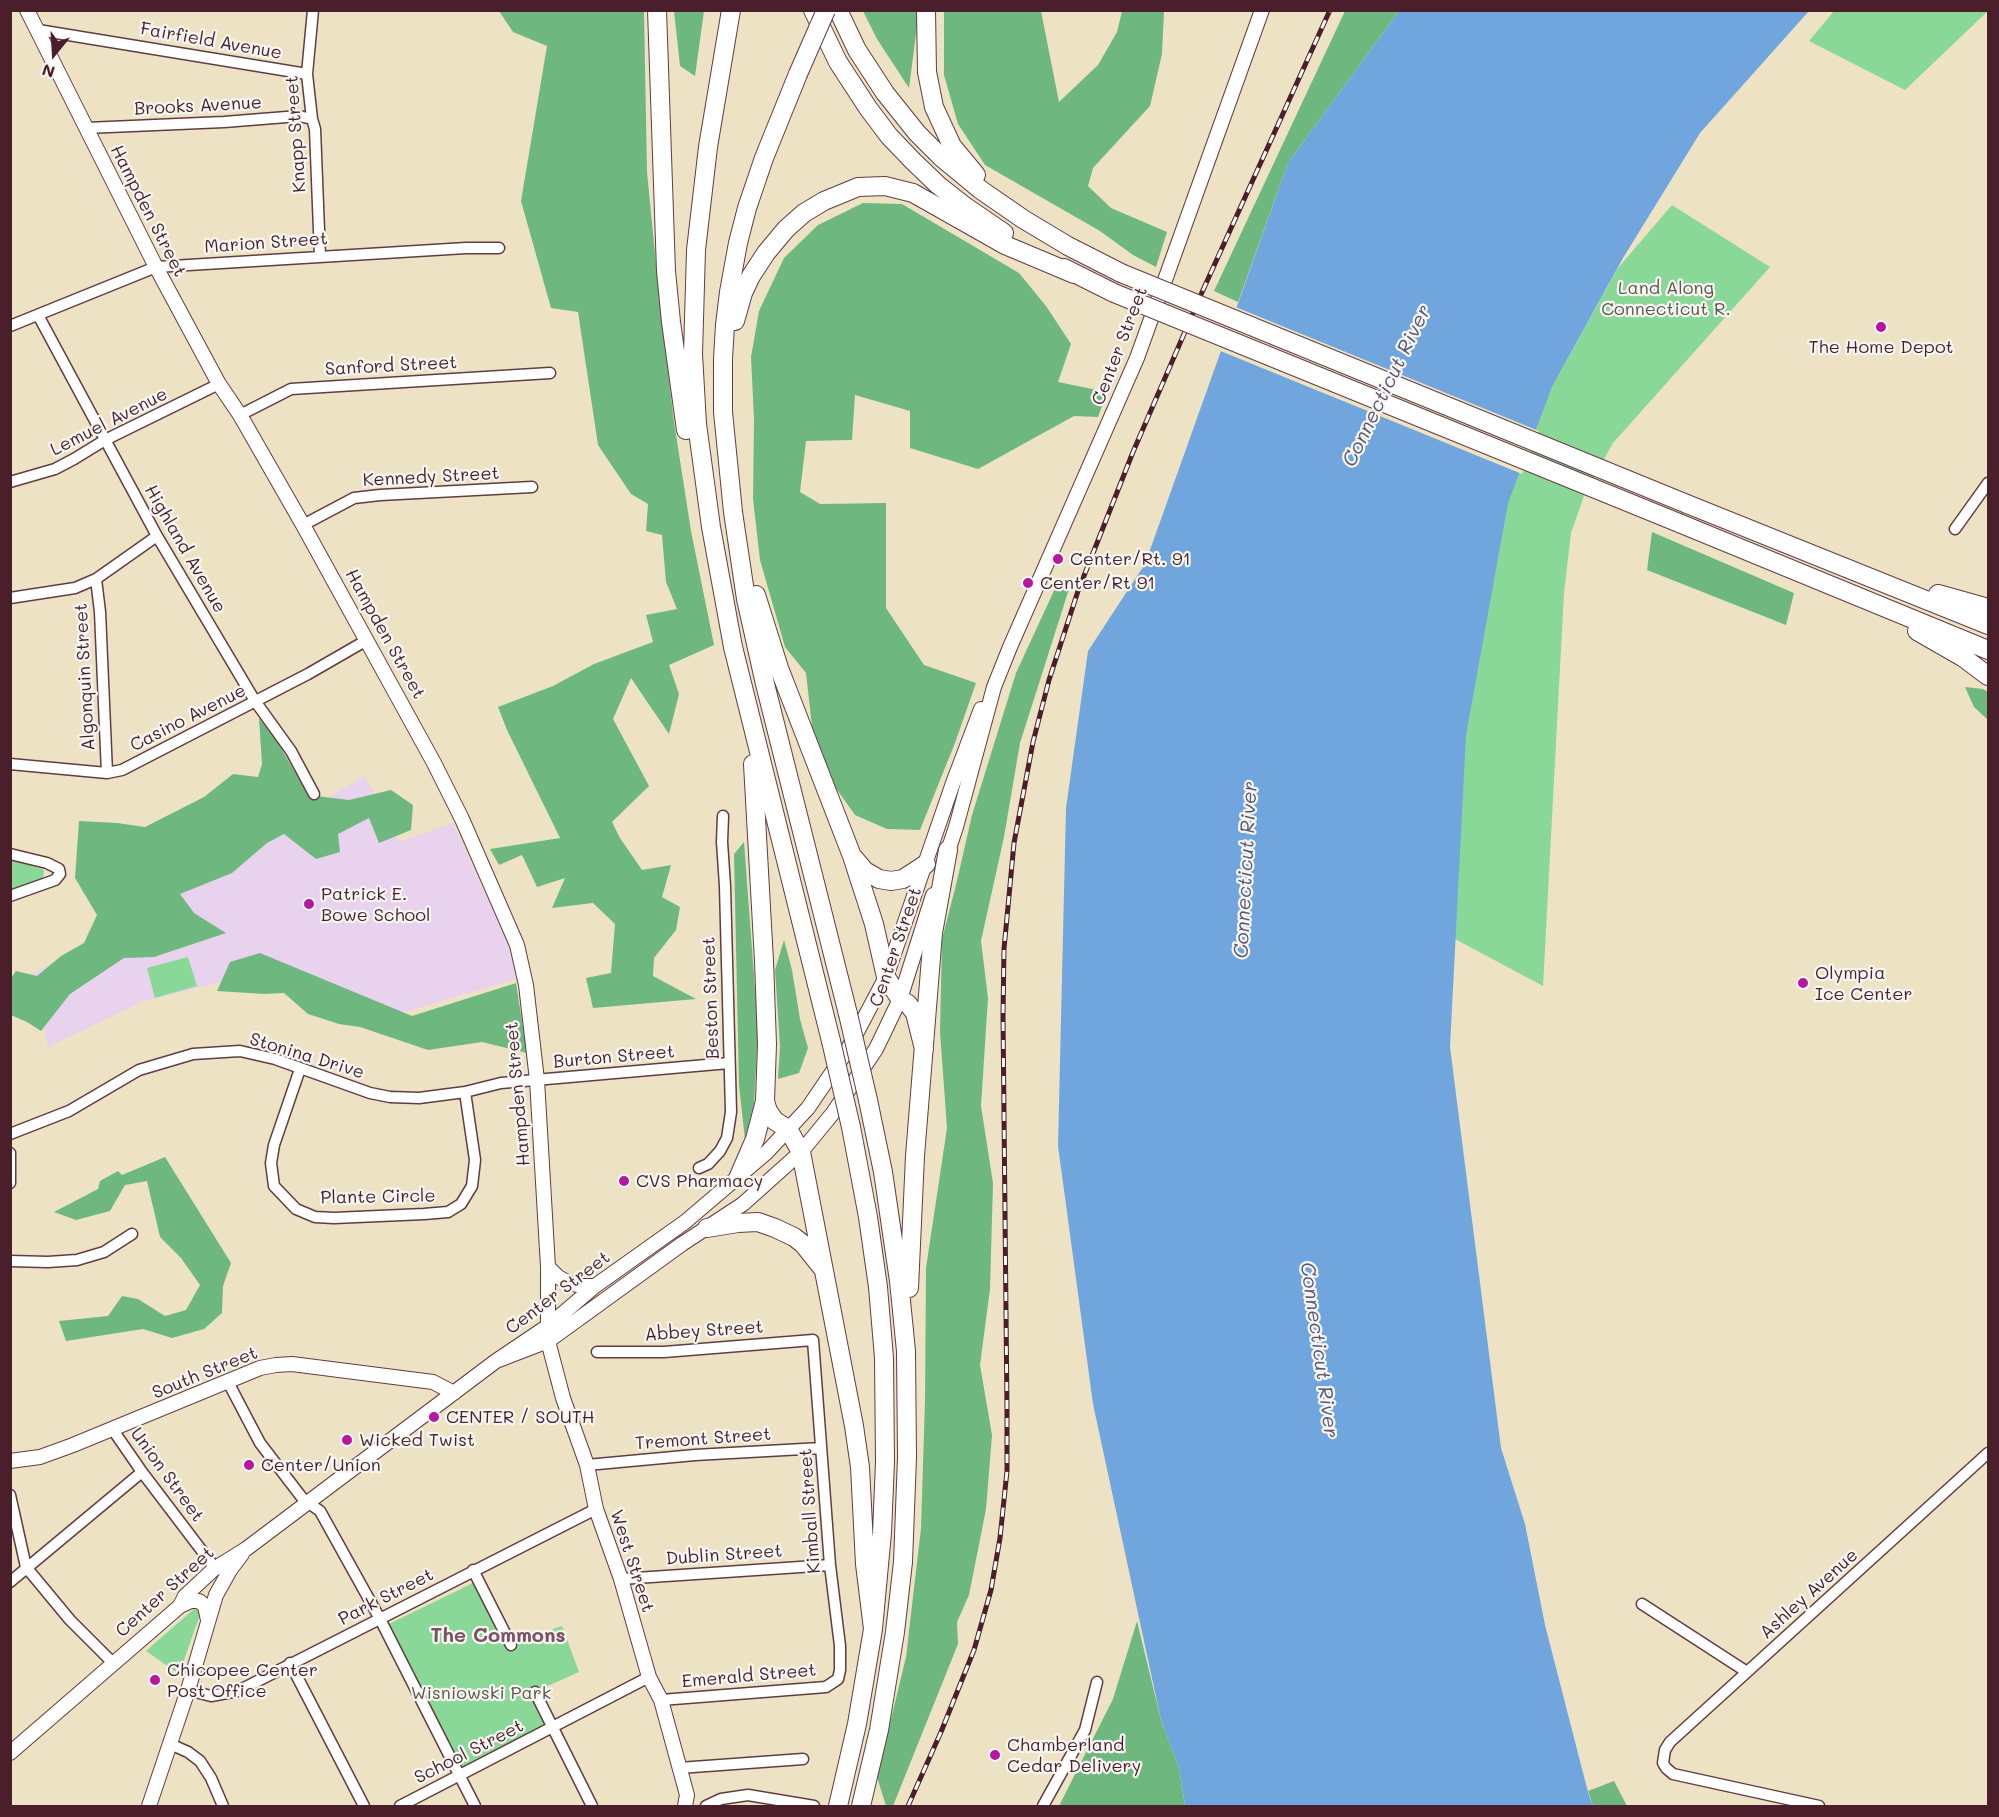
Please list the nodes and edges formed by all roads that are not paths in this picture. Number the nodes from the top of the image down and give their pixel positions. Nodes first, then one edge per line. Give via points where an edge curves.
1 (27, 10) edge
2 (313, 10) edge
3 (657, 10) edge
4 (731, 10) edge
5 (813, 10) edge
6 (826, 10) edge
7 (838, 10) edge
8 (926, 10) edge
9 (1262, 10) edge
10 (38, 30) junction
11 (307, 74) junction
12 (312, 119) junction
13 (86, 128) junction
14 (1068, 246) junction
15 (499, 248) dead end
16 (320, 256) junction
17 (156, 267) junction
18 (1074, 273) junction
19 (38, 315) junction
20 (10, 326) edge
21 (550, 373) dead end
22 (219, 384) junction
23 (723, 412) junction
24 (240, 414) junction
25 (105, 440) junction
26 (10, 482) edge
27 (1989, 483) edge
28 (532, 487) dead end
29 (733, 512) junction
30 (303, 525) junction
31 (711, 527) junction
32 (1955, 529) dead end
33 (157, 537) junction
34 (1848, 569) junction
35 (96, 579) junction
36 (1847, 592) junction
37 (10, 598) edge
38 (1989, 608) edge
39 (1989, 625) edge
40 (367, 640) junction
41 (1989, 650) edge
42 (1989, 676) edge
43 (994, 687) junction
44 (255, 701) junction
45 (750, 715) junction
46 (10, 764) edge
47 (107, 773) junction
48 (314, 794) dead end
49 (723, 816) dead end
50 (948, 850) junction
51 (10, 854) edge
52 (852, 856) junction
53 (926, 864) junction
54 (10, 896) edge
55 (886, 977) junction
56 (900, 999) junction
57 (924, 1048) junction
58 (729, 1063) junction
59 (300, 1069) junction
60 (537, 1080) junction
61 (465, 1092) junction
62 (765, 1101) junction
63 (788, 1129) junction
64 (10, 1134) edge
65 (801, 1152) junction
66 (11, 1160) edge
67 (699, 1168) dead end
68 (739, 1176) junction
69 (10, 1182) edge
70 (707, 1228) junction
71 (132, 1234) dead end
72 (10, 1261) edge
73 (548, 1267) junction
74 (825, 1272) junction
75 (595, 1286) junction
76 (548, 1326) junction
77 (813, 1340) joint
78 (548, 1341) junction
79 (597, 1352) dead end
80 (496, 1361) junction
81 (228, 1382) junction
82 (907, 1386) junction
83 (454, 1393) junction
84 (113, 1430) junction
85 (821, 1448) junction
86 (1989, 1453) edge
87 (10, 1461) edge
88 (587, 1465) junction
89 (142, 1472) junction
90 (10, 1495) edge
91 (309, 1502) junction
92 (596, 1509) junction
93 (246, 1549) junction
94 (830, 1565) junction
95 (26, 1567) junction
96 (215, 1568) junction
97 (473, 1570) junction
98 (621, 1579) junction
99 (10, 1582) edge
100 (216, 1595) junction
101 (1642, 1604) dead end
102 (180, 1606) junction
103 (380, 1619) junction
104 (208, 1620) junction
105 (873, 1629) junction
106 (512, 1645) dead end
107 (113, 1663) junction
108 (290, 1663) junction
109 (1747, 1672) junction
110 (649, 1677) junction
111 (838, 1679) joint
112 (1097, 1682) dead end
113 (188, 1690) junction
114 (535, 1692) dead end
115 (661, 1700) junction
116 (553, 1727) junction
117 (170, 1744) junction
118 (10, 1753) edge
119 (803, 1759) dead end
120 (679, 1768) junction
121 (459, 1775) junction
122 (713, 1805) edge
123 (148, 1806) edge
124 (223, 1806) edge
125 (364, 1806) edge
126 (400, 1806) edge
127 (475, 1806) edge
128 (592, 1806) edge
129 (685, 1806) edge
130 (814, 1806) edge
131 (838, 1806) edge
132 (861, 1806) edge
133 (1043, 1806) edge
134 (1819, 1806) edge

1 - 10 main road, Hampden Street
2 - 11 street, Knapp Street
3 - 31 highway via 669,305 688,438
4 - 31 highway via 706,158 693,284 694,388
5 - 18 highway via 848,78 878,122 913,161 979,217
6 - 23 highway, bridge via 758,175 735,259 724,343
7 - 14 highway via 875,79 923,140 981,190
8 - 14 highway via 930,89 939,121 952,146 988,186
9 - 43 main road, Center Street via 1137,358
10 - 11 street, Fairfield Avenue
10 - 13 main road, Hampden Street
11 - 12 street, Knapp Street
12 - 13 street, Brooks Avenue via 299,116
12 - 16 street, Knapp Street
13 - 17 main road, Hampden Street
14 - 34 highway, bridge via 1121,273
15 - 16 street, Marion Street
16 - 17 street, Marion Street
17 - 19 street, Marion Street
17 - 22 main road, Hampden Street
18 - 23 highway via 1005,246 906,190 872,186 838,194 810,209 786,229 751,276 732,332
18 - 36 highway, bridge via 1114,293
19 - 20 street, Marion Street
19 - 25 street, Highland Avenue
21 - 24 street, Sanford Street via 291,389
22 - 24 main road, Hampden Street
22 - 25 street, Lemuel Avenue
23 - 29 highway
24 - 30 main road, Hampden Street
25 - 26 street, Lemuel Avenue via 55,469
25 - 33 street, Highland Avenue
27 - 32 street
28 - 30 street, Kennedy Street via 354,498
29 - 52 highway via 774,653
29 - 82 highway, bridge via 757,651 848,1014 883,1172 895,1244
30 - 40 main road, Hampden Street
31 - 45 highway
33 - 35 street
33 - 44 street, Highland Avenue
34 - 38 highway
34 - 39 highway
35 - 37 street via 75,588
35 - 47 street, Algonquin Street
36 - 41 highway
36 - 42 highway via 1946,647
40 - 44 street, Casino Avenue
40 - 60 main road, Hampden Street via 462,819 517,945 526,985
43 - 50 main road, Center Street
43 - 53 main road, Center Street via 981,708
44 - 47 street, Casino Avenue via 143,760
44 - 48 street, Highland Avenue via 291,751
45 - 62 highway via 764,962
45 - 105 highway, bridge via 851,1127 874,1252 884,1358 885,1428 884,1498
46 - 47 street, Casino Avenue
49 - 58 street, Beston Street
50 - 56 main road, Center Street
50 - 57 highway via 933,933
51 - 54 street via 47,863 60,874 55,880
52 - 53 highway via 866,871 891,881 903,879
52 - 55 highway
53 - 55 main road, Center Street
55 - 56 highway
55 - 63 main road, Center Street via 848,1049 808,1108
56 - 57 highway via 915,1013
56 - 65 main road, Center Street via 857,1079
57 - 82 highway via 910,1241
58 - 60 street, Burton Street
58 - 67 street, Beston Street via 731,1112 727,1138 708,1164
59 - 61 street, Stonina Drive via 390,1097
59 - 61 street, Plante Circle via 271,1162 274,1186 296,1209 315,1216 424,1214 448,1212 461,1204 472,1186 475,1160
59 - 64 street, Stonina Drive via 240,1051 193,1054 139,1070 69,1111
60 - 61 street, Stonina Drive
60 - 73 main road, Hampden Street
62 - 63 highway via 768,1112
62 - 68 highway
63 - 65 highway
63 - 68 main road, Center Street
65 - 70 main road, Center Street via 743,1204
65 - 74 highway
66 - 69 street
68 - 75 main road, Center Street via 684,1222
70 - 74 highway via 758,1222 776,1228 803,1244
70 - 78 main road, Center Street
71 - 72 street via 104,1252 77,1260
73 - 75 main road via 569,1283
73 - 76 main road, Hampden Street
74 - 105 highway via 860,1467
75 - 76 main road, Center Street
76 - 78 main road, West Street
76 - 80 main road, Center Street
77 - 79 street, Abbey Street via 664,1352
77 - 85 street, Kimball Street
78 - 80 main road, Center Street
78 - 88 main road, West Street
80 - 83 main road, Center Street
81 - 83 main road, South Street via 260,1368 292,1364 433,1382
81 - 84 main road, South Street
81 - 91 street via 260,1443
82 - 132 highway via 905,1527 895,1632 879,1730
83 - 91 main road, Center Street
84 - 87 main road, South Street via 40,1457
84 - 89 street, Union Street
85 - 88 street, Tremont Street
85 - 94 street, Kimball Street
86 - 109 street, Ashley Avenue
88 - 92 main road, West Street
89 - 95 street
89 - 96 street, Union Street
90 - 95 street
91 - 93 main road, Center Street
91 - 103 street via 320,1511
92 - 97 street, Park Street
92 - 98 main road, West Street
93 - 96 main road, Center Street
93 - 100 main road
94 - 98 street, Dublin Street
94 - 111 street, Kimball Street via 840,1646
95 - 99 street
95 - 107 street
96 - 100 main road
96 - 102 main road, Center Street via 185,1596
97 - 103 street, Park Street
97 - 106 street
98 - 110 main road, West Street
100 - 104 main road
101 - 109 street
102 - 104 main road via 195,1600 203,1602
102 - 107 main road, Center Street
103 - 108 street, Park Street
103 - 121 street
104 - 113 main road
105 - 131 highway
107 - 118 main road, Center Street
108 - 113 street, Park Street via 221,1696
108 - 125 street
109 - 134 street, Ashley Avenue via 1670,1742 1665,1749 1664,1765 1683,1777
110 - 115 main road, West Street
110 - 116 street, School Street
111 - 115 street, Emerald Street via 826,1687
112 - 133 street via 1090,1719
113 - 117 main road
114 - 116 street
115 - 120 main road, West Street
116 - 121 street, School Street
116 - 128 street
117 - 123 main road
117 - 124 street via 200,1761
119 - 120 street
120 - 129 main road, West Street via 687,1795
121 - 126 street, School Street
121 - 127 street
122 - 130 street via 721,1798 748,1795

